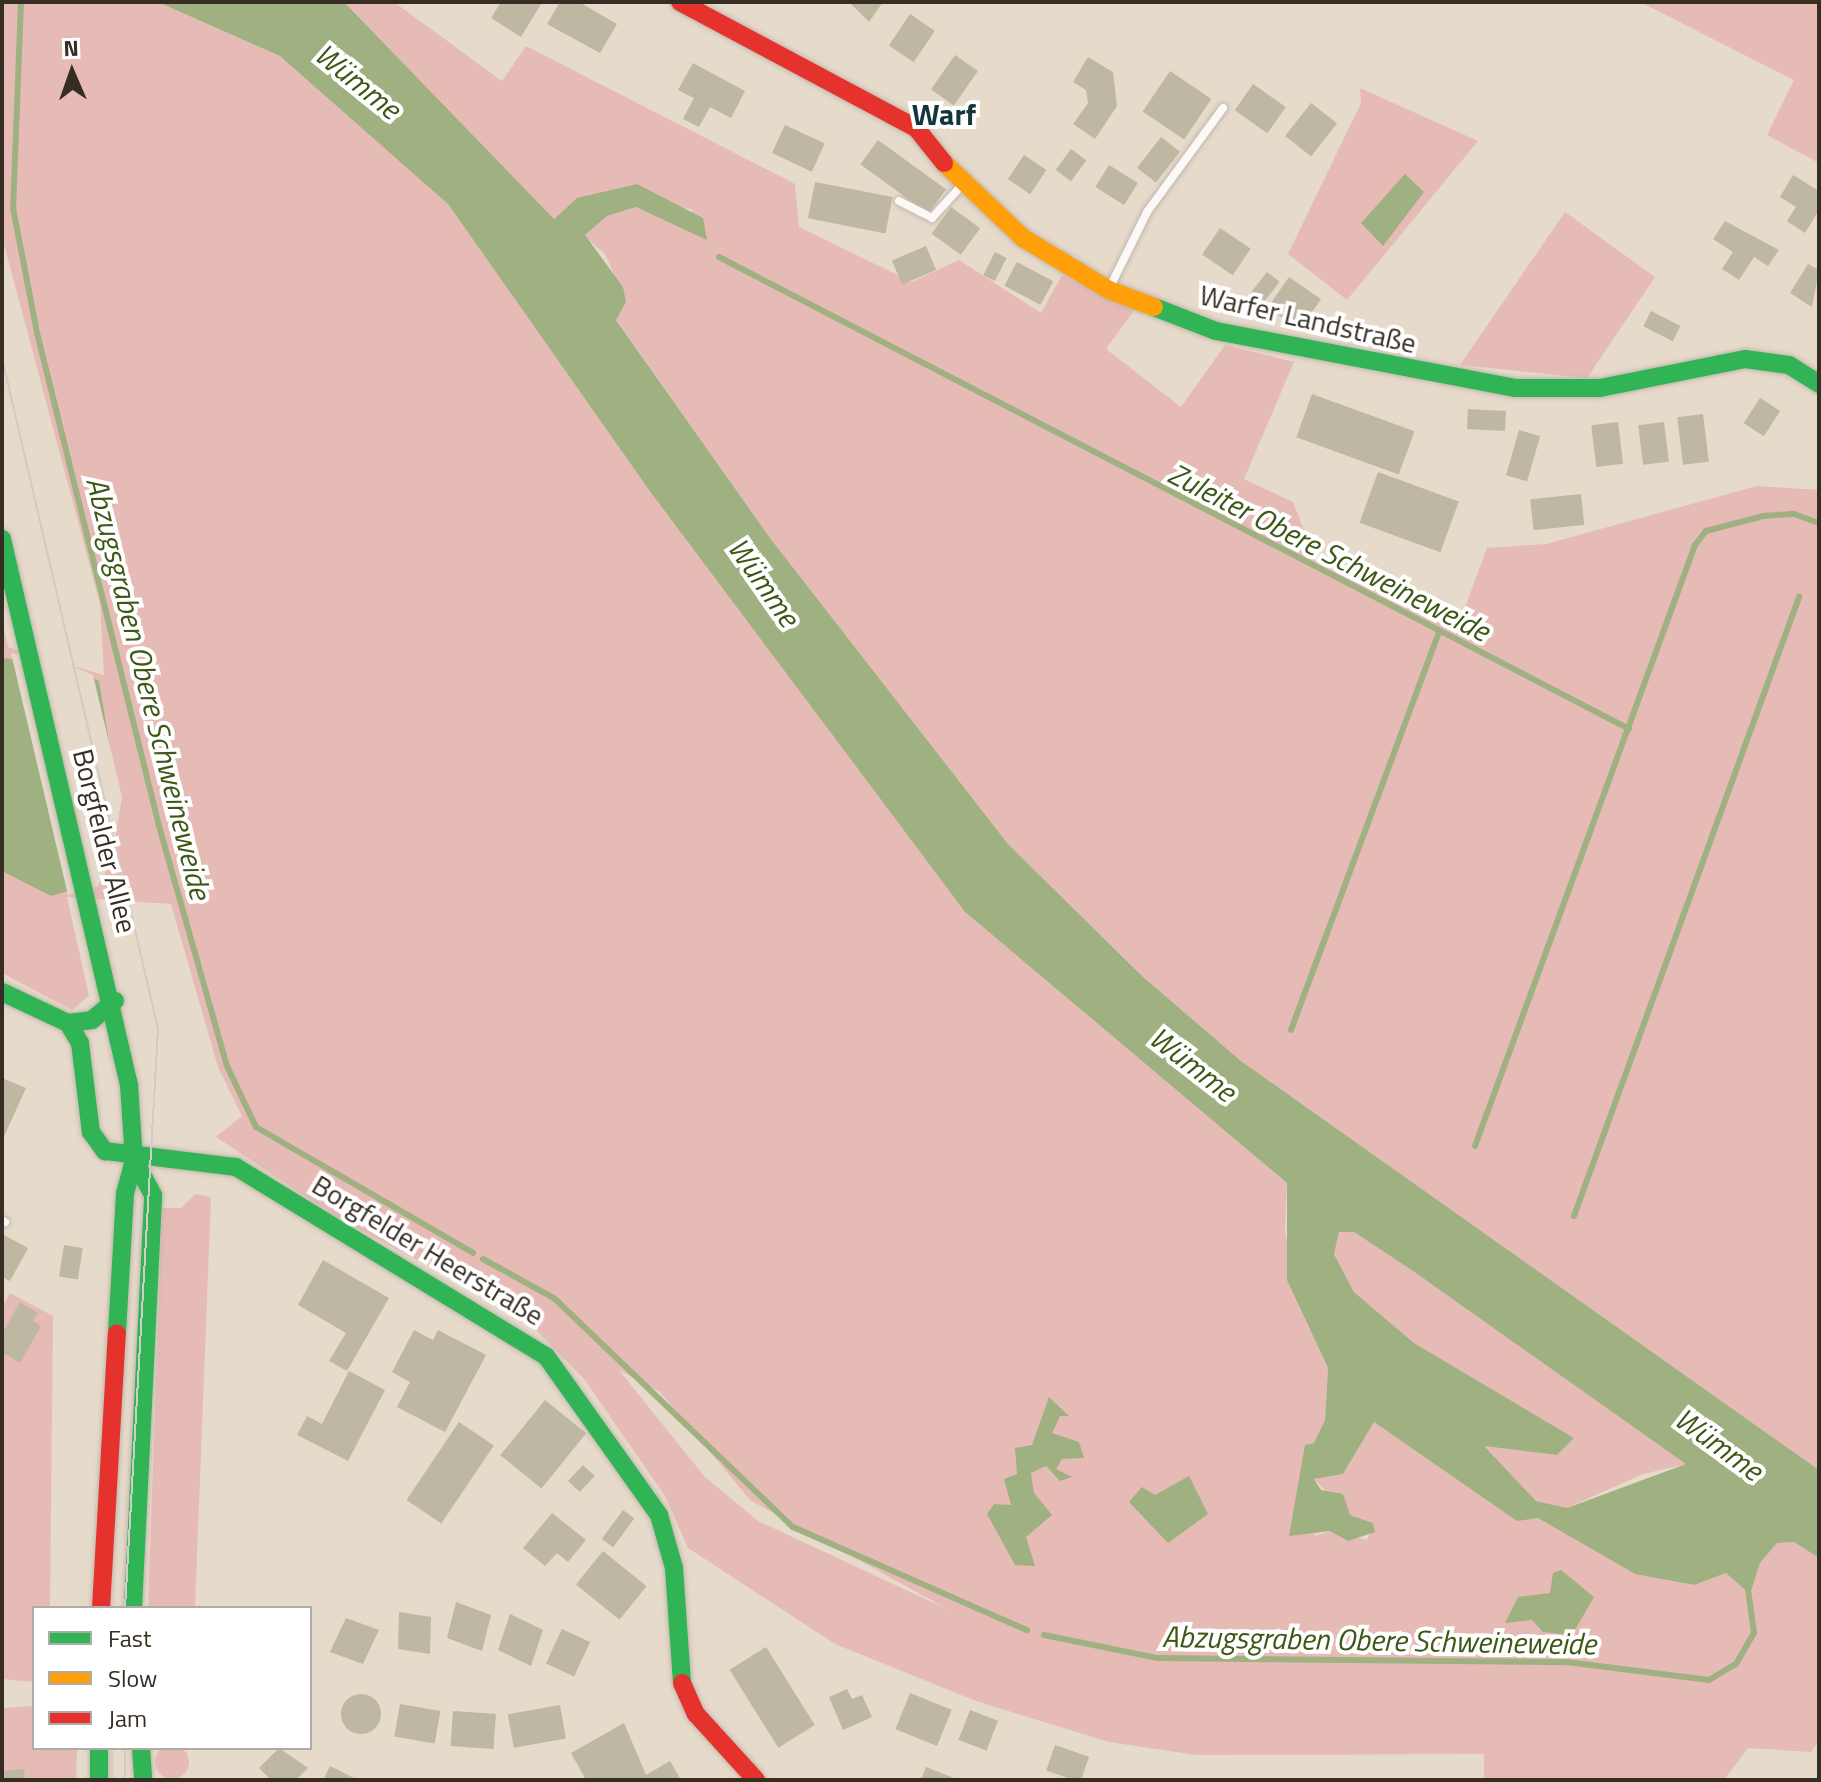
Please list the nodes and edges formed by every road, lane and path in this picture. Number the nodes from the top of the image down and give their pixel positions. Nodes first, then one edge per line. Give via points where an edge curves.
1 (680, 2) edge
2 (1223, 108) dead end
3 (962, 185) junction
4 (899, 201) dead end
5 (1109, 290) junction
6 (1819, 384) edge
7 (2, 539) edge
8 (3, 994) edge
9 (115, 1001) junction
10 (68, 1023) junction
11 (134, 1160) junction
12 (101, 1606) edge
13 (133, 1606) edge
14 (99, 1750) edge
15 (141, 1750) edge
16 (99, 1780) edge
17 (143, 1780) edge
18 (756, 1780) edge

1 - 3 street, Warfer Landstraße via 905,121
2 - 5 lane via 1147,212
3 - 4 lane via 932,218
3 - 5 street, Warfer Landstraße via 1023,238
5 - 6 street, Warfer Landstraße via 1243,338 1439,378 1600,388 1745,359 1789,365
7 - 9 street, Borgfelder Allee
8 - 10 street
9 - 10 street via 92,1020
9 - 11 street, Borgfelder Allee
10 - 11 street via 80,1043 91,1132 105,1151
11 - 12 street, Borgfelder Allee via 125,1194
11 - 13 street, Borgfelder Allee via 153,1206
11 - 18 street, Borgfelder Heerstraße via 202,1158 236,1167 546,1356 659,1515 671,1541 681,1682 696,1714
14 - 16 street
15 - 17 street

